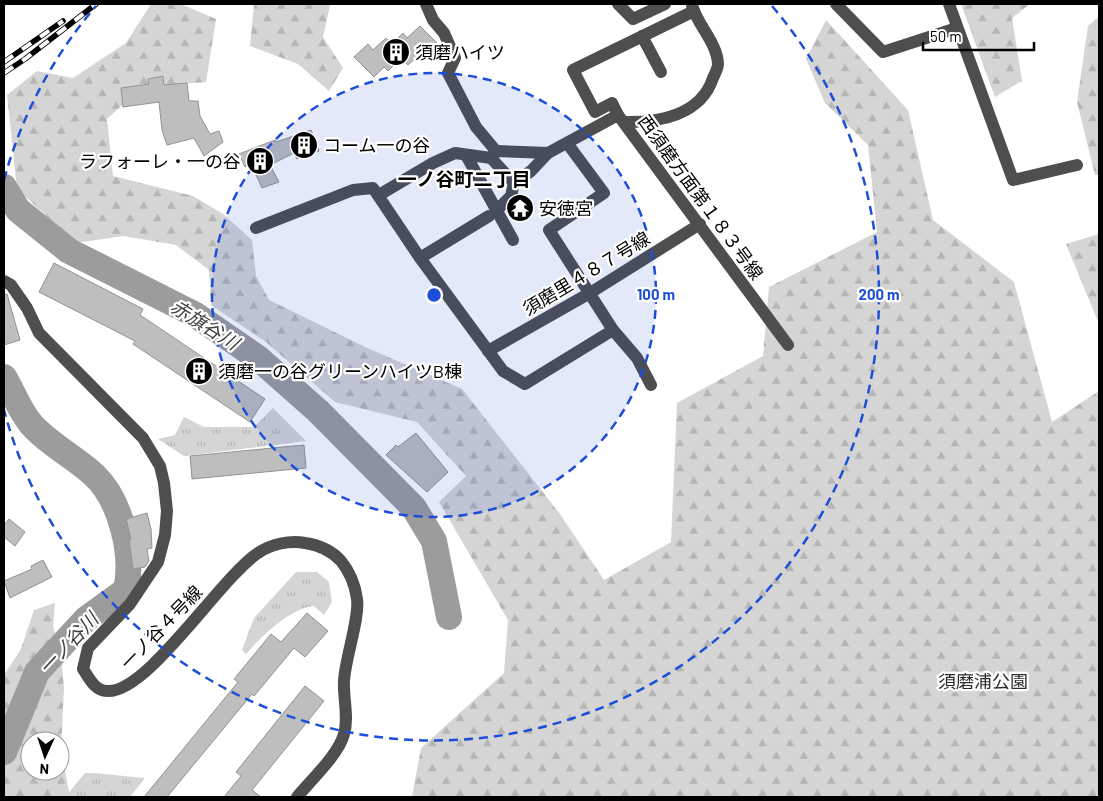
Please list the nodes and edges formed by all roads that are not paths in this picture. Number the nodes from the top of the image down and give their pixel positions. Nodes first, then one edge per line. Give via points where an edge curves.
1 (426, 4) edge
2 (618, 4) edge
3 (665, 4) edge
4 (836, 4) edge
5 (949, 4) edge
6 (693, 7) edge
7 (957, 28) junction
8 (642, 36) junction
9 (661, 72) dead end
10 (621, 118) junction
11 (567, 142) junction
12 (548, 153) junction
13 (466, 155) junction
14 (493, 155) junction
15 (1077, 165) dead end
16 (514, 182) junction
17 (379, 195) junction
18 (493, 213) junction
19 (700, 224) junction
20 (256, 228) dead end
21 (513, 240) dead end
22 (420, 258) junction
23 (8, 283) edge
24 (590, 293) junction
25 (613, 330) junction
26 (788, 344) dead end
27 (488, 351) junction
28 (651, 384) dead end
29 (297, 797) edge

1 - 14 street via 455,58 448,73
2 - 3 street via 633,19
4 - 7 street via 883,52
5 - 7 street
6 - 8 street
6 - 10 street via 710,38 718,64 709,92 682,113 649,123
7 - 15 street via 1012,180
8 - 9 street
8 - 10 street via 572,70 595,112 612,103
10 - 11 street, 西須磨方面第１８３号線
10 - 19 street, 西須磨方面第１８３号線
11 - 12 street, 西須磨方面第１８３号線
11 - 24 street via 604,193 549,230
12 - 14 street
12 - 16 street, 西須磨方面第１８３号線 via 531,171
13 - 14 street
13 - 17 street via 455,153 433,163
13 - 18 street
14 - 16 street
16 - 18 street via 511,196
17 - 20 street via 374,188 353,190
17 - 22 street
18 - 21 street
18 - 22 street
19 - 24 street, 須磨里４８７号線
19 - 26 street, 西須磨方面第１８３号線
22 - 27 street
23 - 29 street, 一ノ谷４号線 via 27,308 39,333 143,438 160,466 164,484 166,527 158,562 130,604 88,648 83,669 92,684 106,692 127,688 258,552 280,543 297,541 333,553 348,570 358,601 344,681 344,734 338,747
24 - 25 street
24 - 27 street, 須磨里４８７号線
25 - 27 street via 525,384 503,371
25 - 28 street via 637,358

